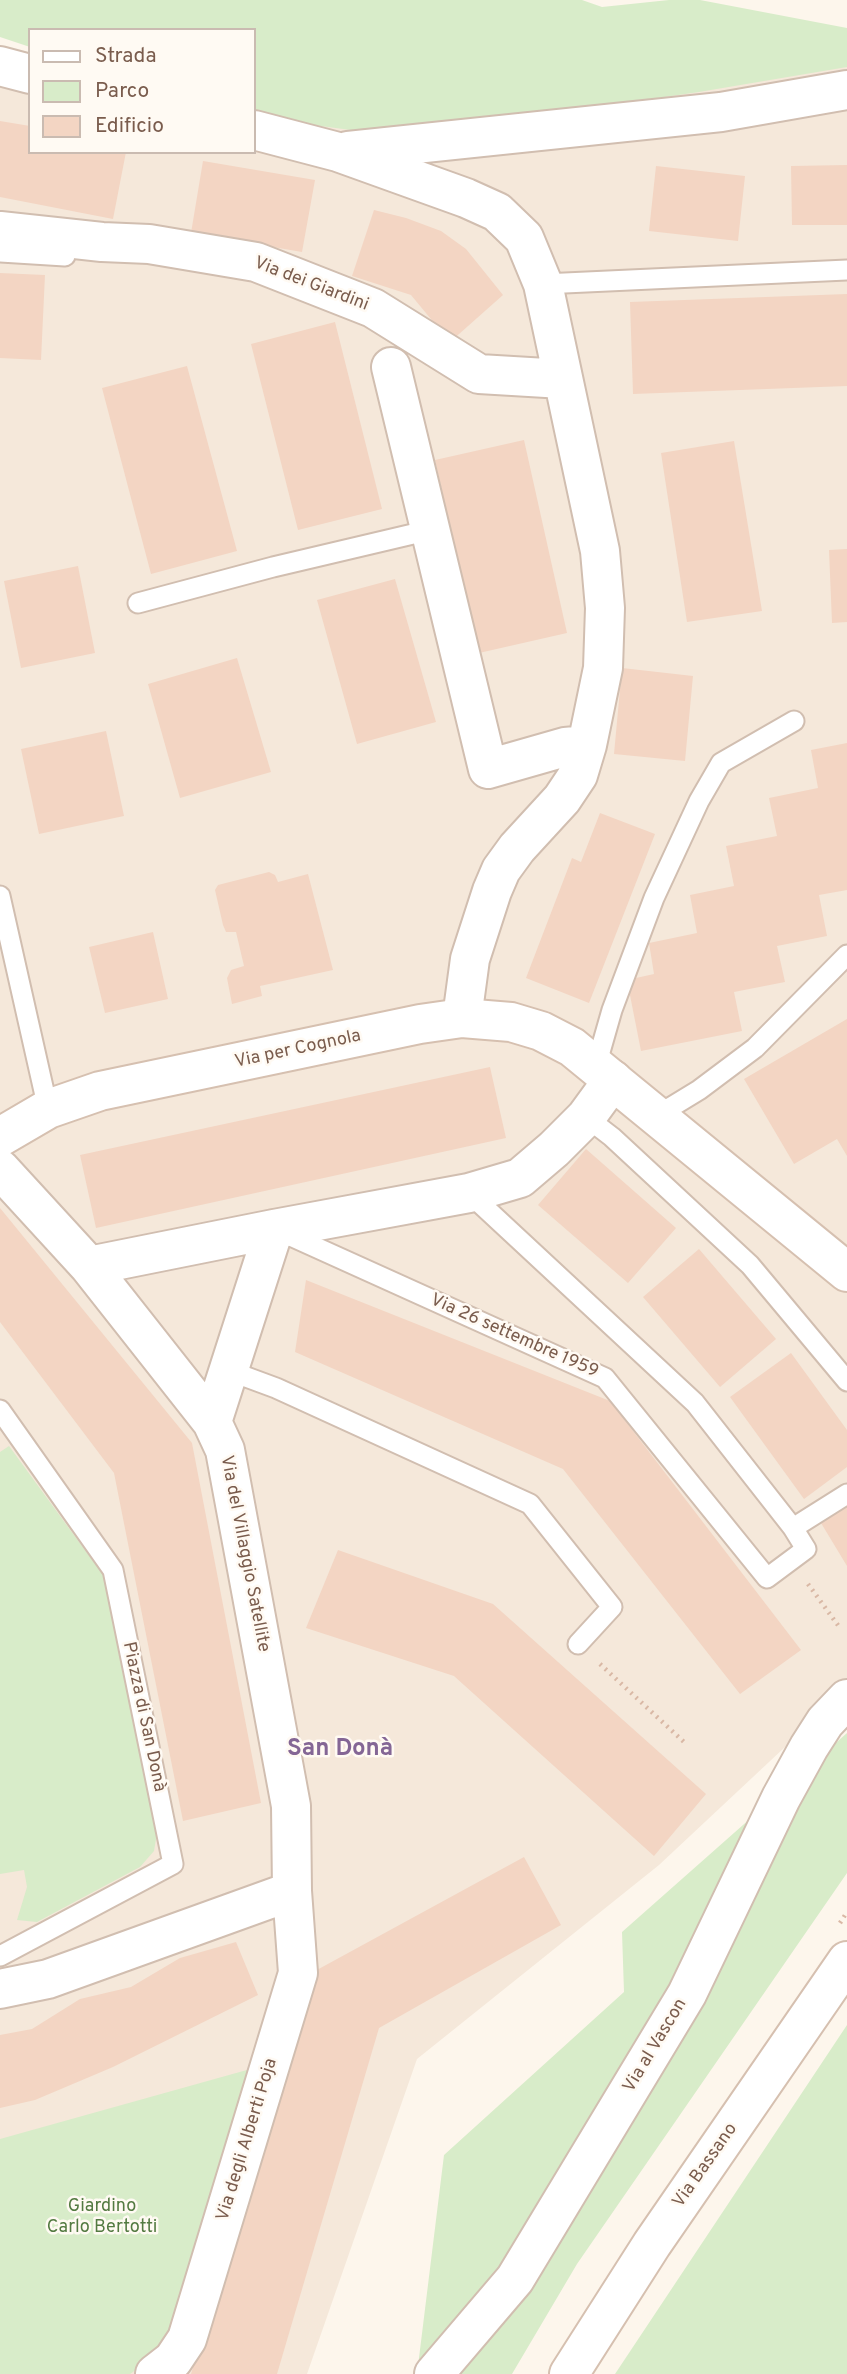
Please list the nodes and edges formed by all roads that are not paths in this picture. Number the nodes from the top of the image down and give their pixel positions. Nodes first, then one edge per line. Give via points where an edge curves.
1 (0, 66) edge
2 (28, 73) edge
3 (847, 90) edge
4 (256, 131) edge
5 (338, 152) junction
6 (0, 231) edge
7 (0, 252) edge
8 (70, 257) dead end
9 (847, 271) edge
10 (543, 284) junction
11 (391, 367) dead end
12 (563, 379) junction
13 (430, 530) junction
14 (138, 603) dead end
15 (794, 720) dead end
16 (587, 745) junction
17 (0, 896) edge
18 (847, 955) edge
19 (462, 1018) junction
20 (604, 1073) junction
21 (48, 1109) junction
22 (658, 1115) junction
23 (586, 1117) junction
24 (0, 1137) edge
25 (0, 1169) edge
26 (469, 1194) junction
27 (274, 1229) junction
28 (89, 1266) junction
29 (847, 1272) edge
30 (230, 1371) junction
31 (847, 1381) edge
32 (0, 1410) edge
33 (212, 1422) junction
34 (847, 1494) edge
35 (793, 1528) junction
36 (578, 1644) dead end
37 (847, 1699) edge
38 (292, 1891) junction
39 (0, 1956) edge
40 (847, 1961) edge
41 (0, 1989) edge
42 (155, 2374) edge
43 (434, 2374) edge
44 (569, 2374) edge

1 - 2 street
3 - 5 street via 721,113
4 - 5 street
5 - 10 street via 497,212 524,238
6 - 12 street, Via dei Giardini via 149,244 256,262 373,308 479,374
7 - 8 lane
9 - 10 lane
10 - 12 street
11 - 13 street
12 - 16 street via 600,551 605,608 603,668
13 - 14 lane
13 - 16 street via 488,769
15 - 20 lane via 721,763 699,801 654,898 612,1010
16 - 19 street via 578,775 562,799 501,870 470,959
17 - 21 lane
18 - 22 lane via 755,1048
19 - 20 street, Via per Cognola via 511,1022 541,1031
19 - 21 street, Via per Cognola via 100,1091
20 - 22 street, Via per Cognola
20 - 23 street
21 - 24 street, Via per Cognola
22 - 29 street, Via per Cognola
23 - 26 street via 520,1178
23 - 31 lane via 750,1265
25 - 28 street, Via del Villaggio Satellite
26 - 27 street
26 - 35 lane, Via 26 settembre 1959 via 695,1403
27 - 28 street
27 - 30 street
27 - 35 lane, Via 26 settembre 1959 via 605,1378 766,1578 806,1549
28 - 33 street, Via del Villaggio Satellite
30 - 33 street
30 - 36 lane via 530,1504 612,1607
32 - 39 lane, Piazza di San Donà via 113,1570 173,1864
33 - 38 street, Via del Villaggio Satellite via 225,1450 291,1806
34 - 35 lane
37 - 43 street, Via al Vascon via 820,1731 781,1798 687,1994 515,2279
38 - 41 street via 48,1979
38 - 42 street, Via degli Alberti Poja via 298,1973 187,2339 173,2360
40 - 44 street, Via Bassano via 652,2244

